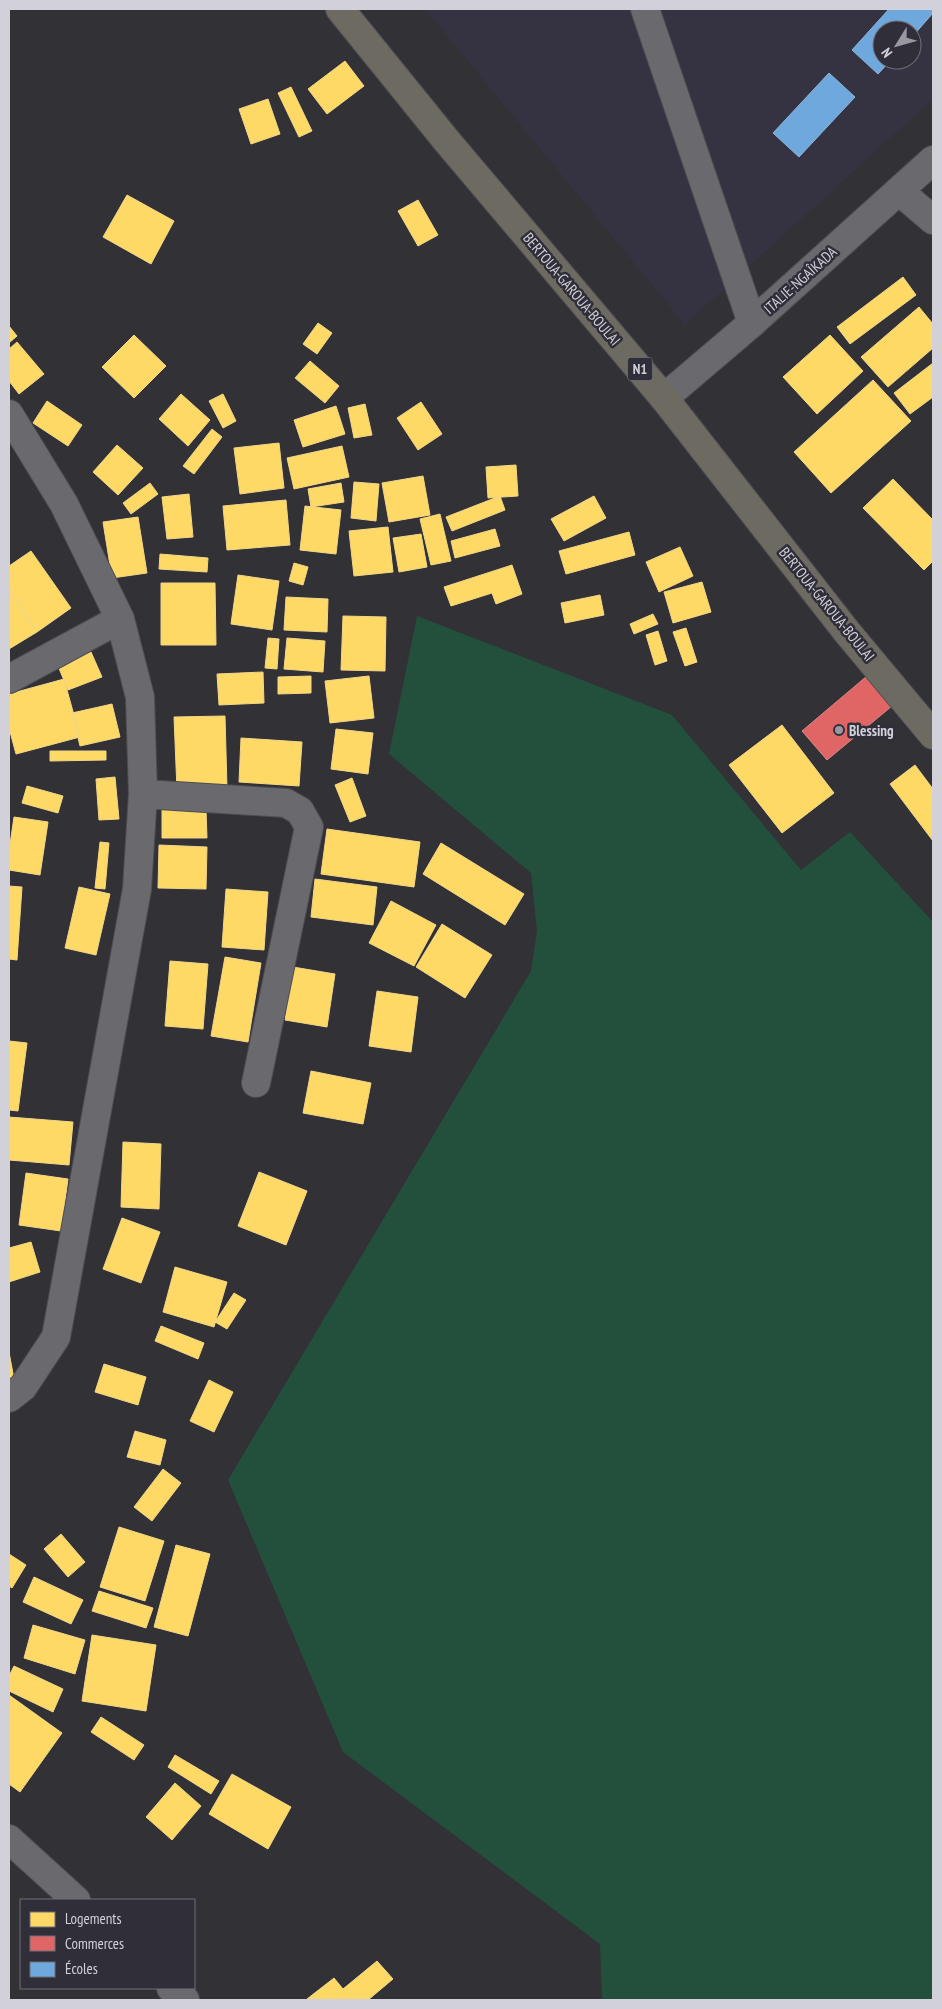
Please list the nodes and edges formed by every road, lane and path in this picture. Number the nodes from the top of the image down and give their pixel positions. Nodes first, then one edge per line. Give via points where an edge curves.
1 (340, 9) edge
2 (645, 9) edge
3 (933, 160) edge
4 (899, 191) junction
5 (933, 220) edge
6 (752, 323) junction
7 (664, 398) junction
8 (9, 414) edge
9 (120, 619) junction
10 (9, 679) edge
11 (933, 735) edge
12 (143, 794) junction
13 (256, 1083) dead end
14 (9, 1398) edge
15 (9, 1840) edge
16 (75, 1899) edge
17 (172, 1989) edge
18 (185, 2000) edge

1 - 7 highway, BERTOUA-GAROUA-BOULAI / N1
2 - 6 street
3 - 4 street, ITALIE-NGAÎKADA
4 - 5 street
4 - 6 street, ITALIE-NGAÎKADA
6 - 7 street, ITALIE-NGAÎKADA
7 - 11 highway, BERTOUA-GAROUA-BOULAI / N1
8 - 9 street via 64,504
9 - 10 street
9 - 12 street via 140,696
12 - 13 street via 286,803 300,811 309,827
12 - 14 street via 137,889 56,1337 23,1388
15 - 16 street
17 - 18 street

